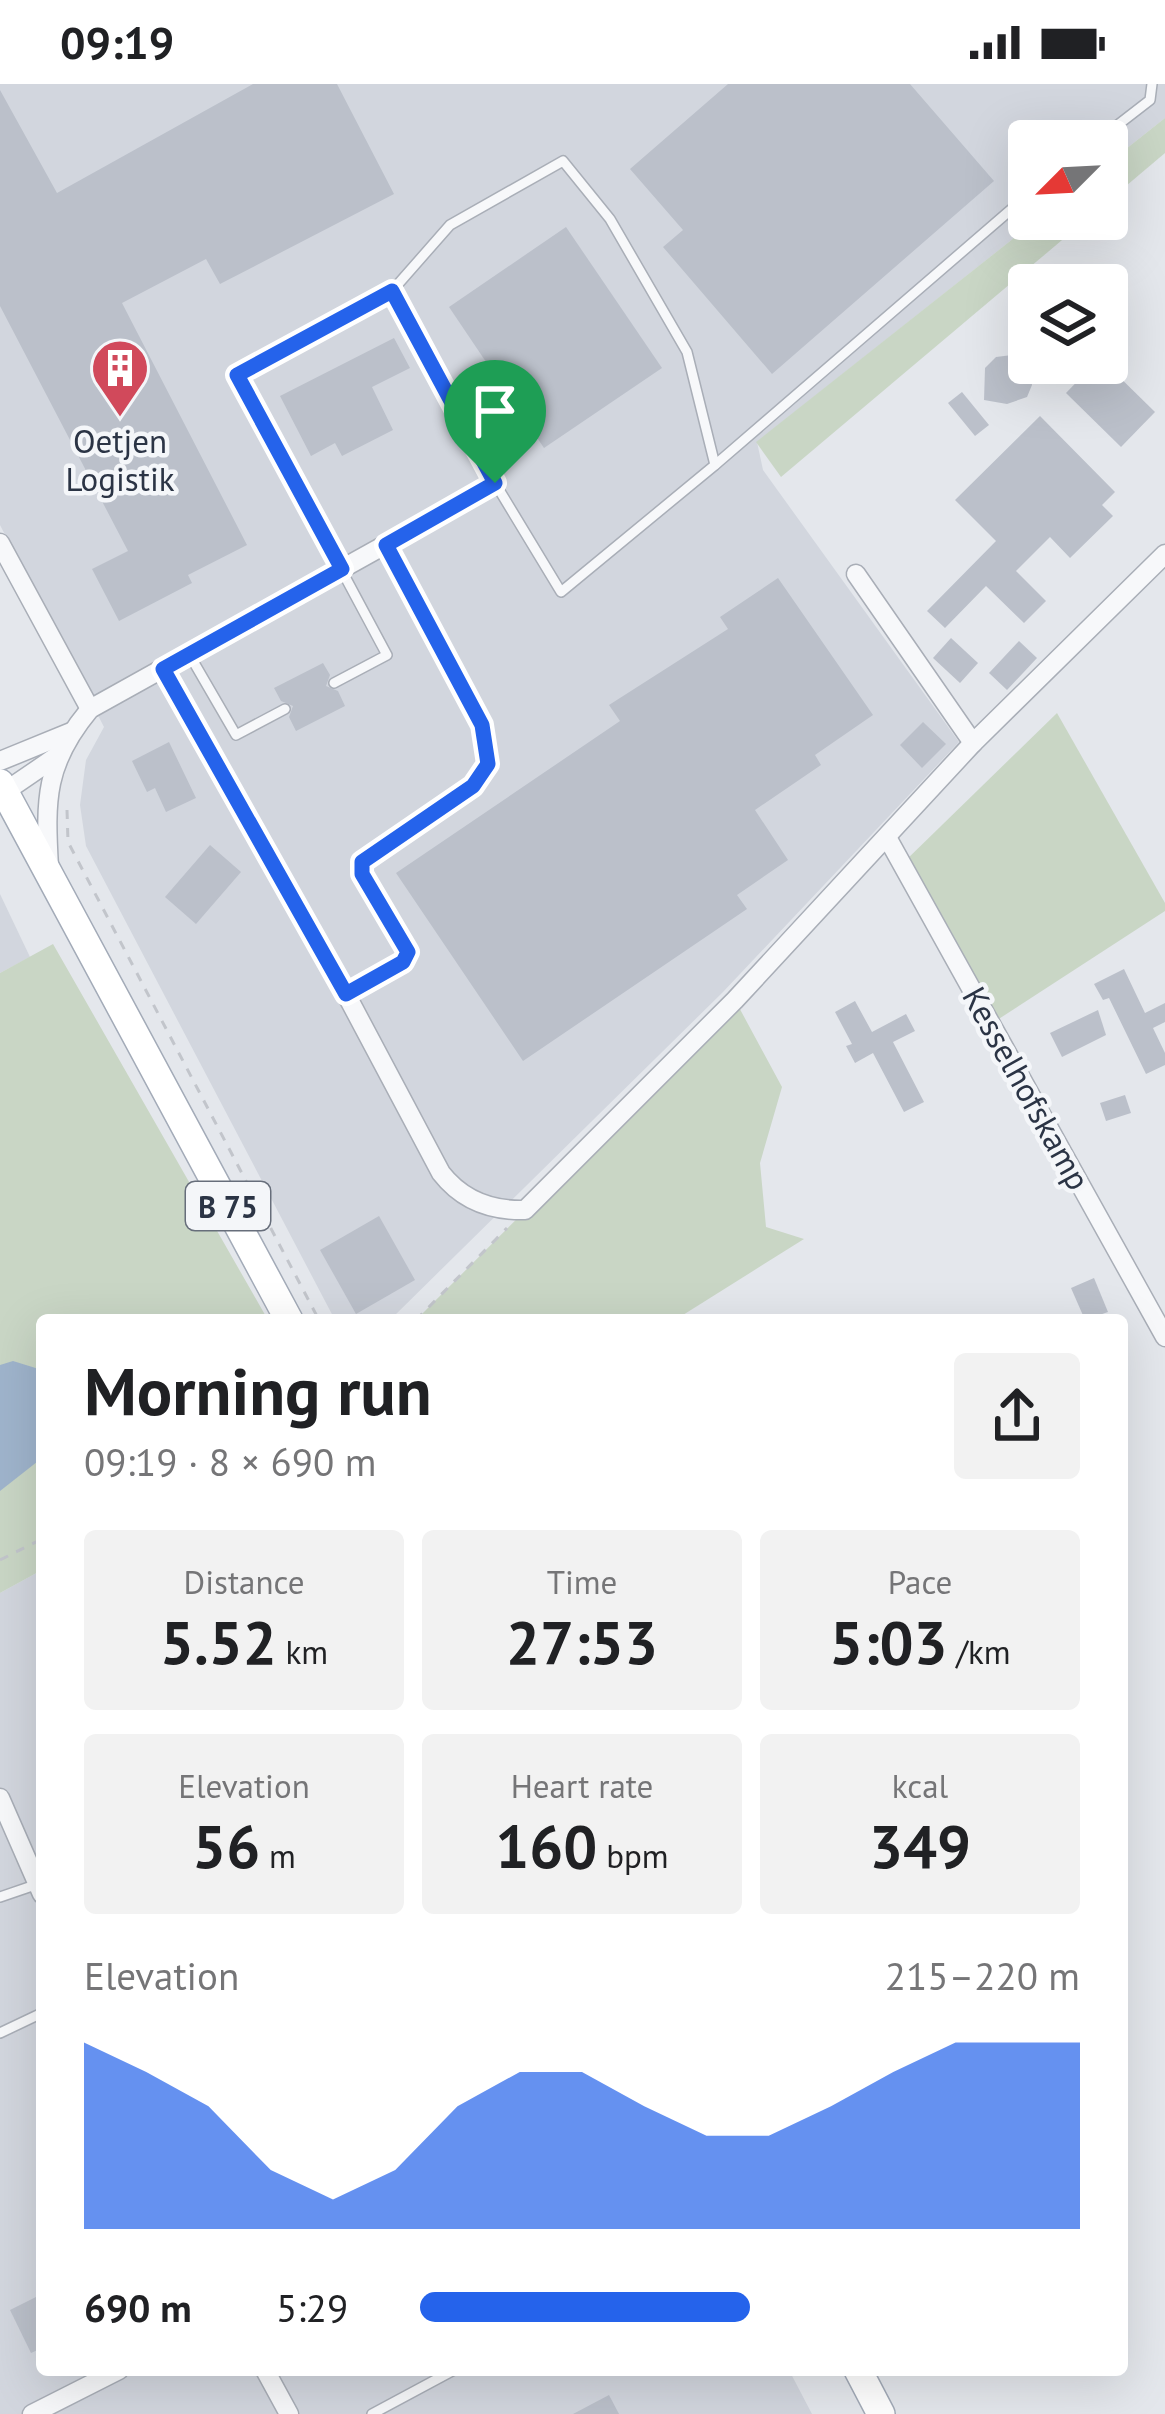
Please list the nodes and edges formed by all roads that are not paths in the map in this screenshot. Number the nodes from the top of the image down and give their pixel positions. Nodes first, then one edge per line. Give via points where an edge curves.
1 (1152, 84) edge
2 (1124, 120) edge
3 (1008, 212) edge
4 (392, 291) junction
5 (715, 465) junction
6 (495, 483) junction
7 (435, 517) joint
8 (0, 543) edge
9 (386, 545) junction
10 (1165, 554) edge
11 (342, 569) junction
12 (856, 574) dead end
13 (189, 654) junction
14 (163, 669) junction
15 (334, 683) dead end
16 (90, 709) junction
17 (285, 710) dead end
18 (71, 732) junction
19 (974, 743) junction
20 (57, 756) junction
21 (0, 761) edge
22 (2, 790) edge
23 (888, 839) junction
24 (49, 873) junction
25 (346, 994) junction
26 (287, 1314) edge
27 (1165, 1337) edge
28 (0, 1798) edge
29 (36, 1880) edge
30 (36, 1890) edge
31 (0, 1897) edge
32 (36, 2016) edge
33 (0, 2033) edge
34 (107, 2376) edge
35 (268, 2376) edge
36 (443, 2376) edge
37 (861, 2376) edge
38 (32, 2414) edge
39 (289, 2414) edge
40 (372, 2414) edge
41 (881, 2414) edge

1 - 2 lane via 1150,100
3 - 5 lane
4 - 5 lane via 450,225 563,161 610,219 688,352
4 - 6 lane
4 - 11 lane via 237,375
5 - 6 lane via 561,592
6 - 7 lane
7 - 9 street
8 - 16 street
9 - 11 street
9 - 25 lane via 482,725 488,764 473,786 362,862 408,952
10 - 19 street
11 - 13 street
11 - 15 lane via 388,655
12 - 19 street
13 - 14 street
13 - 17 lane via 236,735
14 - 16 street
14 - 25 street
16 - 18 street
18 - 20 street
18 - 21 street
19 - 23 street
20 - 22 street
20 - 24 street via 45,803
22 - 24 main road, B 75
23 - 25 street via 516,1210 463,1198 441,1173
23 - 27 street, Kesselhofskamp
24 - 26 main road, B 75
28 - 29 street
30 - 31 lane
32 - 33 lane
34 - 38 street
35 - 39 street
36 - 40 lane
37 - 41 main road

